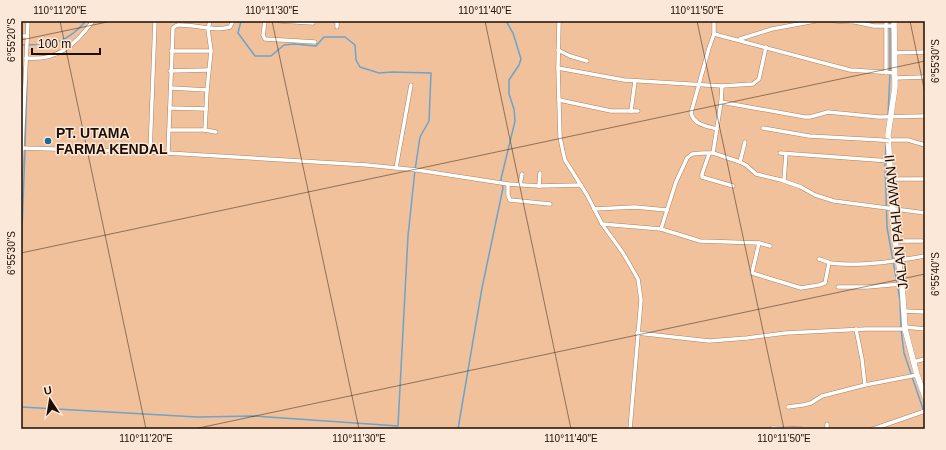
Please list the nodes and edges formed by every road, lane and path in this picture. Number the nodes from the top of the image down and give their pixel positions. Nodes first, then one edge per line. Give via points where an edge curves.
1 (28, 21) edge
2 (93, 21) edge
3 (155, 21) edge
4 (210, 21) edge
5 (233, 21) edge
6 (265, 21) edge
7 (280, 21) edge
8 (337, 21) edge
9 (559, 21) edge
10 (714, 21) edge
11 (785, 21) edge
12 (815, 21) edge
13 (835, 21) edge
14 (886, 21) edge
15 (313, 23) dead end
16 (890, 25) edge
17 (785, 26) junction
18 (337, 27) dead end
19 (208, 29) junction
20 (714, 34) junction
21 (21, 36) edge
22 (27, 36) junction
23 (739, 40) junction
24 (315, 42) dead end
25 (766, 47) junction
26 (558, 50) junction
27 (171, 51) junction
28 (211, 51) junction
29 (894, 52) junction
30 (925, 52) edge
31 (26, 58) junction
32 (587, 61) dead end
33 (21, 63) edge
34 (26, 63) junction
35 (558, 68) junction
36 (208, 70) junction
37 (170, 71) junction
38 (891, 74) junction
39 (925, 77) edge
40 (636, 81) junction
41 (699, 84) junction
42 (411, 85) dead end
43 (722, 86) junction
44 (171, 88) junction
45 (206, 90) junction
46 (559, 100) junction
47 (721, 102) junction
48 (22, 107) edge
49 (170, 108) junction
50 (206, 109) junction
51 (631, 111) junction
52 (638, 111) dead end
53 (890, 116) junction
54 (925, 116) edge
55 (763, 128) dead end
56 (717, 129) junction
57 (169, 130) junction
58 (205, 130) junction
59 (216, 132) dead end
60 (888, 141) junction
61 (745, 142) dead end
62 (925, 145) edge
63 (22, 146) edge
64 (150, 152) junction
65 (168, 153) junction
66 (713, 153) junction
67 (780, 153) dead end
68 (709, 154) junction
69 (786, 154) junction
70 (889, 161) junction
71 (740, 162) junction
72 (396, 168) junction
73 (21, 169) edge
74 (540, 173) dead end
75 (522, 174) dead end
76 (890, 179) junction
77 (784, 180) junction
78 (925, 180) edge
79 (506, 184) junction
80 (520, 185) junction
81 (581, 185) junction
82 (539, 186) junction
83 (733, 186) dead end
84 (550, 204) dead end
85 (594, 209) junction
86 (892, 209) junction
87 (667, 210) junction
88 (925, 214) edge
89 (602, 224) junction
90 (661, 229) junction
91 (895, 241) junction
92 (922, 241) dead end
93 (759, 243) junction
94 (770, 246) dead end
95 (925, 256) edge
96 (819, 258) dead end
97 (898, 261) junction
98 (829, 263) junction
99 (901, 284) junction
100 (838, 287) dead end
101 (905, 311) junction
102 (925, 312) edge
103 (903, 328) junction
104 (856, 329) junction
105 (925, 329) edge
106 (638, 333) junction
107 (925, 359) edge
108 (913, 362) junction
109 (916, 375) junction
110 (865, 385) junction
111 (925, 397) edge
112 (788, 407) dead end
113 (925, 411) edge
114 (827, 424) dead end
115 (630, 429) edge
116 (772, 429) edge
117 (801, 429) edge
118 (827, 429) edge
119 (873, 429) edge

1 - 22 street
2 - 31 street via 82,36 55,56
3 - 64 street
4 - 19 street
5 - 19 street via 227,28
6 - 24 street via 265,39
7 - 15 street
8 - 18 street
9 - 26 street
10 - 20 street
11 - 17 street
12 - 17 street
13 - 16 street
14 - 16 street
16 - 29 street, JALAN PAHLAWAN II
16 - 38 street
17 - 23 street
19 - 27 street via 178,25 174,27
19 - 28 street
20 - 23 street
20 - 41 street
21 - 22 street
22 - 31 street
23 - 25 street
25 - 38 street via 850,70
25 - 43 street via 757,81 741,86
26 - 32 street
26 - 35 street
27 - 28 street
27 - 37 street
28 - 36 street
29 - 30 street
29 - 38 street, JALAN PAHLAWAN II
31 - 34 street
33 - 34 street
34 - 48 street
35 - 40 street
35 - 46 street
36 - 37 street
36 - 45 street
37 - 44 street
38 - 39 street
38 - 53 street, JALAN PAHLAWAN II via 895,87
40 - 41 street
40 - 51 street
41 - 43 street
41 - 56 street via 692,117 698,123
42 - 72 street
43 - 47 street
44 - 45 street
44 - 49 street
45 - 50 street
46 - 51 street via 611,111
46 - 81 street via 560,137 565,160
47 - 53 street via 805,117 828,112
47 - 56 street
48 - 63 street
49 - 50 street
49 - 57 street
50 - 58 street
51 - 52 street
53 - 54 street
53 - 60 street, JALAN PAHLAWAN II
55 - 60 street, bridge via 809,136
56 - 66 street
57 - 58 street
57 - 65 street
58 - 59 street
60 - 62 street via 901,139
60 - 70 street, JALAN PAHLAWAN II
61 - 71 street
63 - 64 street
63 - 73 street
64 - 65 street
65 - 72 street
66 - 68 street
66 - 71 street
67 - 69 street
68 - 83 street via 702,177
68 - 87 street via 692,154 687,158
69 - 70 street
69 - 77 street
70 - 76 street, JALAN PAHLAWAN II
71 - 77 street via 756,174
72 - 79 street
74 - 82 street
75 - 80 street
76 - 78 street
76 - 86 street, JALAN PAHLAWAN II
77 - 86 street via 834,201
79 - 80 street
79 - 84 street via 510,200
80 - 82 street
81 - 82 street
81 - 85 street
85 - 87 street via 630,207
85 - 89 street
86 - 88 street
86 - 91 street, JALAN PAHLAWAN II
87 - 90 street
89 - 90 street
89 - 106 street via 624,253 638,279 641,300
90 - 93 street via 700,241
91 - 92 street
91 - 97 street, JALAN PAHLAWAN II
93 - 94 street
93 - 98 street via 752,273 798,287 808,288 826,283
95 - 97 street
96 - 98 street
97 - 98 street
97 - 99 street, JALAN PAHLAWAN II
99 - 100 street
99 - 101 street, JALAN PAHLAWAN II
101 - 102 street
101 - 103 street, JALAN PAHLAWAN II
103 - 104 street
103 - 105 street
103 - 108 street, JALAN PAHLAWAN II
104 - 106 street via 709,341
104 - 110 street
106 - 115 street
107 - 108 street
108 - 109 street, JALAN PAHLAWAN II
109 - 110 street
109 - 111 street, JALAN PAHLAWAN II
110 - 112 street via 822,396 811,403
113 - 119 street
114 - 118 street
116 - 117 street

